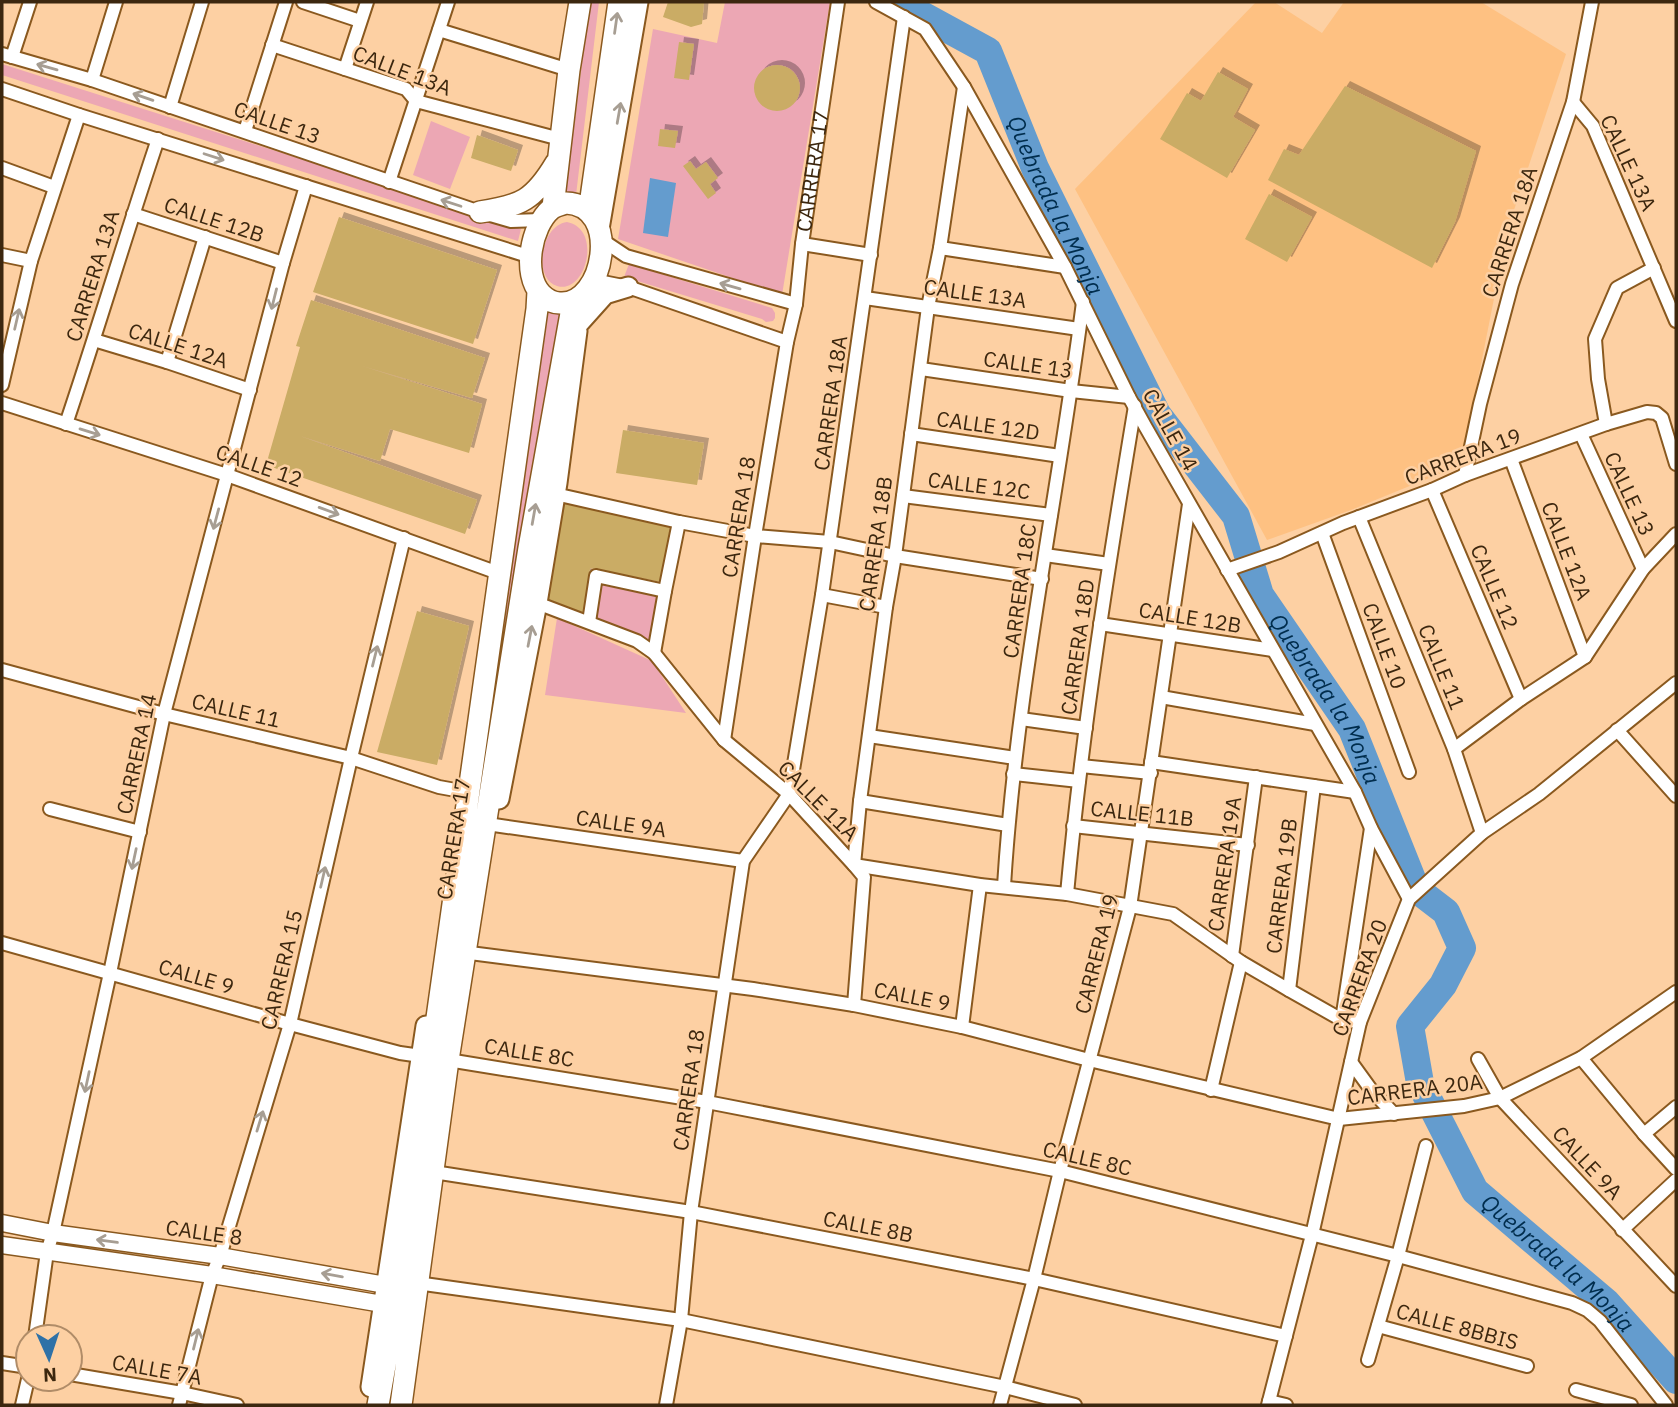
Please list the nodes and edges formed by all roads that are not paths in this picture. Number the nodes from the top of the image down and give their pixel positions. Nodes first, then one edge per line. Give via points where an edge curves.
1 (30, 2) edge
2 (116, 2) edge
3 (202, 2) edge
4 (286, 2) edge
5 (303, 2) edge
6 (367, 2) edge
7 (448, 2) edge
8 (580, 2) edge
9 (619, 2) edge
10 (638, 2) edge
11 (838, 2) edge
12 (876, 2) edge
13 (1592, 2) edge
14 (904, 17) junction
15 (360, 21) junction
16 (439, 30) junction
17 (272, 46) junction
18 (7, 55) edge
19 (345, 69) junction
20 (569, 70) junction
21 (92, 80) junction
22 (964, 86) junction
23 (3, 91) edge
24 (416, 101) junction
25 (1573, 102) junction
26 (170, 107) junction
27 (79, 115) junction
28 (245, 131) junction
29 (158, 139) junction
30 (559, 149) junction
31 (2, 168) edge
32 (389, 182) junction
33 (306, 186) junction
34 (54, 187) junction
35 (480, 212) junction
36 (133, 214) junction
37 (547, 214) junction
38 (596, 227) junction
39 (205, 237) junction
40 (802, 244) junction
41 (940, 248) junction
42 (2, 255) edge
43 (871, 255) junction
44 (31, 261) junction
45 (283, 263) junction
46 (1065, 267) junction
47 (1654, 268) junction
48 (534, 273) junction
49 (628, 287) junction
50 (584, 290) junction
51 (865, 298) junction
52 (1083, 302) junction
53 (796, 304) junction
54 (928, 307) junction
55 (1676, 321) edge
56 (579, 323) junction
57 (1079, 329) junction
58 (94, 340) junction
59 (788, 342) junction
60 (167, 362) junction
61 (921, 369) junction
62 (2, 385) edge
63 (250, 390) junction
64 (1071, 391) junction
65 (1132, 401) junction
66 (2, 403) edge
67 (66, 424) junction
68 (1606, 424) junction
69 (911, 434) junction
70 (1581, 434) junction
71 (1060, 456) junction
72 (1511, 459) junction
73 (1676, 464) edge
74 (227, 474) junction
75 (1465, 475) junction
76 (1432, 490) junction
77 (555, 494) junction
78 (903, 496) junction
79 (1189, 504) junction
80 (1051, 515) junction
81 (1359, 517) junction
82 (679, 522) junction
83 (1322, 533) junction
84 (1676, 534) edge
85 (755, 536) junction
86 (404, 538) junction
87 (830, 542) junction
88 (536, 550) junction
89 (1045, 555) junction
90 (895, 556) junction
91 (1109, 564) junction
92 (1233, 568) junction
93 (1643, 569) junction
94 (497, 573) junction
95 (1042, 579) junction
96 (665, 591) junction
97 (822, 595) junction
98 (537, 603) junction
99 (886, 607) junction
100 (589, 622) junction
101 (1100, 624) junction
102 (1170, 634) junction
103 (1273, 650) junction
104 (654, 653) junction
105 (1585, 657) junction
106 (2, 670) edge
107 (1676, 683) edge
108 (1161, 697) junction
109 (1521, 699) junction
110 (164, 714) junction
111 (1021, 719) junction
112 (1315, 724) junction
113 (1086, 727) junction
114 (1617, 730) junction
115 (869, 736) junction
116 (724, 740) junction
117 (1454, 749) junction
118 (351, 758) junction
119 (1015, 758) junction
120 (1081, 765) junction
121 (1151, 767) junction
122 (1409, 772) dead end
123 (1013, 774) junction
124 (1256, 777) junction
125 (1079, 780) junction
126 (1314, 786) junction
127 (461, 791) junction
128 (1355, 792) junction
129 (789, 794) junction
130 (1676, 796) edge
131 (860, 802) junction
132 (50, 809) dead end
133 (494, 825) junction
134 (1008, 825) junction
135 (1073, 826) junction
136 (1371, 828) junction
137 (140, 832) junction
138 (1482, 833) junction
139 (1141, 834) junction
140 (1248, 845) junction
141 (743, 861) junction
142 (854, 865) junction
143 (980, 885) junction
144 (1004, 886) junction
145 (1067, 894) junction
146 (1414, 895) junction
147 (1130, 907) junction
148 (2, 943) edge
149 (470, 953) junction
150 (1237, 959) junction
151 (110, 973) junction
152 (724, 986) junction
153 (1289, 990) junction
154 (1676, 992) edge
155 (854, 1005) junction
156 (1342, 1020) junction
157 (1360, 1022) junction
158 (290, 1024) junction
159 (962, 1027) junction
160 (421, 1056) junction
161 (1581, 1058) junction
162 (1478, 1059) dead end
163 (452, 1060) junction
164 (1089, 1060) junction
165 (1352, 1062) junction
166 (1211, 1090) junction
167 (1500, 1098) junction
168 (707, 1102) junction
169 (1676, 1107) edge
170 (1400, 1113) junction
171 (1339, 1119) junction
172 (1644, 1134) junction
173 (1426, 1146) dead end
174 (1676, 1168) edge
175 (1060, 1171) junction
176 (440, 1173) junction
177 (1676, 1180) edge
178 (691, 1212) junction
179 (2, 1223) edge
180 (1622, 1230) junction
181 (53, 1233) junction
182 (1312, 1235) junction
183 (2, 1245) edge
184 (47, 1252) junction
185 (220, 1256) junction
186 (1398, 1256) junction
187 (212, 1275) junction
188 (1034, 1279) junction
189 (425, 1284) junction
190 (1676, 1286) edge
191 (392, 1296) junction
192 (681, 1320) junction
193 (37, 1323) edge
194 (1378, 1326) junction
195 (1286, 1336) junction
196 (1368, 1360) dead end
197 (1527, 1366) dead end
198 (84, 1377) edge
199 (1005, 1387) junction
200 (1576, 1391) dead end
201 (181, 1399) edge
202 (1269, 1403) edge
203 (237, 1405) edge
204 (368, 1405) edge
205 (378, 1405) edge
206 (406, 1405) edge
207 (666, 1405) edge
208 (1000, 1405) edge
209 (1075, 1405) edge
210 (1286, 1405) edge
211 (1631, 1405) edge
212 (1666, 1405) edge

1 - 18 street
2 - 21 street
3 - 26 street
4 - 17 street
5 - 15 street
6 - 15 street
7 - 16 street
8 - 20 main road
38 -> 9 main road
38 -> 10 main road
11 - 40 street, CARRERA 17
12 - 14 street, CALLE 14
13 - 25 street, CARRERA 18A
14 - 22 street, CALLE 14 via 925,29
14 - 43 street, CARRERA 18A
15 - 19 street
16 - 20 street
16 - 24 street
17 - 19 street, CALLE 13A
17 - 28 street
21 -> 18 street, CALLE 13
19 - 24 street, CALLE 13A via 406,89
20 - 30 main road
26 -> 21 street, CALLE 13
22 - 41 street, CARRERA 18B
22 - 46 street, CALLE 14
23 - 27 street
24 - 30 street, CALLE 13A
24 - 32 street
25 - 47 street, CALLE 13A via 1593,126
25 - 75 street, CARRERA 18A via 1512,284
26 - 28 street, CALLE 13
27 - 29 street
27 - 34 street
28 - 32 street, CALLE 13
29 -> 33 street
29 - 36 street, CARRERA 13A
30 - 35 main road via 546,179 531,197
30 - 37 main road
31 - 34 street
35 -> 32 street, CALLE 13
33 - 45 street, CARRERA 14
33 - 48 street
34 - 44 street
35 - 37 street, CALLE 13 via 511,221
36 - 39 street, CALLE 12B
36 - 58 street, CARRERA 13A
37 - 38 main road via 566,203 583,206
37 - 48 main road via 534,240
38 - 50 main road via 598,267
53 -> 38 street via 626,256
39 - 45 street, CALLE 12B
39 - 60 street
40 - 43 street
40 - 53 street, CARRERA 17
41 - 46 street
41 - 54 street, CARRERA 18B
42 - 44 street
43 - 51 street, CARRERA 18A
62 -> 44 street
45 -> 63 street, CARRERA 14
46 - 52 street, CALLE 14
47 - 55 street, CALLE 13A
47 - 68 street, CALLE 13 via 1617,288 1595,339
48 - 50 main road via 542,296 555,302 562,303
48 - 94 main road, CARRERA 17 via 537,309
49 - 50 street
49 - 56 main road via 605,294
49 - 59 street
50 - 56 main road
88 -> 50 main road, CARRERA 17
51 - 54 street, CALLE 13A
51 - 87 street, CARRERA 18A
52 - 57 street, CARRERA 18C
52 - 65 street, CALLE 14
53 - 59 street, CARRERA 17
54 - 57 street, CALLE 13A
54 - 61 street, CARRERA 18B
56 - 77 main road
57 - 64 street, CARRERA 18C
58 - 60 street, CALLE 12A
58 - 67 street, CARRERA 13A
59 - 85 street, CARRERA 18
60 - 63 street, CALLE 12A
61 - 64 street, CALLE 13
61 - 69 street, CARRERA 18B
63 - 74 street, CARRERA 14
64 - 65 street, CALLE 13
64 - 71 street, CARRERA 18C
65 - 79 street, CALLE 14
65 - 91 street, CARRERA 18D
66 - 67 street, CALLE 12
67 -> 74 street, CALLE 12
68 - 70 street, CARRERA 19
68 - 73 street, CARRERA 19 via 1656,413 1662,418
69 - 71 street, CALLE 12D
69 - 78 street, CARRERA 18B
70 - 72 street, CARRERA 19
70 - 93 street, CALLE 13
71 - 80 street, CARRERA 18C
72 - 75 street, CARRERA 19
72 - 105 street, CALLE 12A
74 -> 86 street, CALLE 12
74 -> 110 street, CARRERA 14
75 - 76 street, CARRERA 19
76 - 81 street, CARRERA 19
76 - 109 street, CALLE 12
77 - 82 street
77 - 88 main road
78 - 80 street, CALLE 12C
78 - 90 street, CARRERA 18B
79 - 92 street, CALLE 14
79 - 102 street, CARRERA 19
80 - 89 street, CARRERA 18C
81 - 83 street, CARRERA 19
81 - 117 street, CALLE 11
82 - 85 street
82 - 96 street
83 - 92 street, CARRERA 19
83 - 122 street, CALLE 10
84 - 93 street
85 - 87 street
85 - 116 street, CARRERA 18
86 - 94 street, CALLE 12
118 -> 86 street, CARRERA 15
87 - 90 street
87 - 97 street, CARRERA 18A
88 - 98 main road
88 - 163 main road, CARRERA 17
89 - 91 street
89 - 95 street, CARRERA 18C
90 - 95 street
90 - 99 street, CARRERA 18B
91 - 101 street, CARRERA 18D
92 - 103 street, CALLE 14
93 - 105 street
94 - 127 main road, CARRERA 17
94 - 191 main road, CARRERA 17
95 - 111 street, CARRERA 18C
96 - 100 street via 596,576
96 - 104 street
97 - 99 street
97 - 129 street, CARRERA 18A
98 - 100 street, CALLE 11A
133 -> 98 main road
99 - 115 street, CARRERA 18B
100 - 104 street, CALLE 11A via 637,641
101 - 102 street, CALLE 12B
101 - 113 street, CARRERA 18D
102 - 103 street, CALLE 12B
102 - 108 street, CARRERA 19
103 - 112 street, CALLE 14
104 - 116 street, CALLE 11A
105 - 109 street
106 - 110 street, CALLE 11
107 - 114 street, CARRERA 20
108 - 112 street
108 - 121 street, CARRERA 19
109 - 117 street
110 - 118 street, CALLE 11
110 - 137 street, CARRERA 14
111 - 113 street
111 - 119 street, CARRERA 18C
112 - 128 street, CALLE 14
113 - 120 street, CARRERA 18D
114 - 130 street
114 - 138 street, CARRERA 20 via 1539,794
115 - 119 street
115 - 131 street, CARRERA 18B
116 - 129 street, CALLE 11A
117 - 138 street, CALLE 11
118 - 127 street, CALLE 11
158 -> 118 street, CARRERA 15
119 - 123 street, CARRERA 18C
120 - 121 street
120 - 125 street, CARRERA 18D
121 - 124 street
121 - 139 street, CARRERA 19
123 - 125 street
123 - 134 street, CARRERA 18C
124 - 126 street
124 - 140 street, CARRERA 19A
125 - 135 street, CARRERA 18D
126 - 128 street
126 - 153 street, CARRERA 19B
127 - 160 main road, CARRERA 17
128 - 136 street, CALLE 14
129 - 141 street, CARRERA 18
129 - 142 street, CALLE 11A
131 - 134 street
131 - 142 street, CARRERA 18B
132 - 137 street
133 - 141 street, CALLE 9A
133 - 149 main road
134 - 144 street, CARRERA 18C
135 - 139 street, CALLE 11B
135 - 145 street, CARRERA 18D
136 - 146 street, CALLE 14
136 - 156 street
137 -> 151 street, CARRERA 14
138 - 146 street, CARRERA 20
139 - 140 street, CALLE 11B
139 - 147 street, CARRERA 19
140 - 150 street, CARRERA 19A
141 - 152 street, CARRERA 18
142 - 143 street, CALLE 11A
142 - 155 street, CARRERA 18B via 864,877
143 - 144 street, CALLE 11A
143 - 159 street
144 - 145 street, CALLE 11A
145 - 147 street, CALLE 11A
146 - 157 street, CARRERA 20
147 - 150 street via 1173,914
147 - 164 street, CARRERA 19
148 - 151 street, CALLE 9
149 - 152 street, CALLE 9
149 - 163 main road
150 - 153 street
150 - 166 street, CARRERA 19A
151 - 158 street, CALLE 9
151 -> 181 street, CARRERA 14
152 - 155 street, CALLE 9
152 - 168 street, CARRERA 18
153 - 156 street
154 - 161 street, CARRERA 20A
155 - 159 street, CALLE 9
156 - 157 street
157 - 165 street, CARRERA 20
158 - 160 street, CALLE 9
185 -> 158 street, CARRERA 15
159 - 164 street, CALLE 9
160 - 191 main road, CARRERA 17
161 - 167 street, CARRERA 20A
161 - 172 street
162 - 167 street, CALLE 9A
163 - 168 street, CALLE 8C
163 - 176 main road
163 - 206 main road, CARRERA 17
164 - 166 street, CALLE 9
164 - 175 street, CARRERA 19
165 - 170 street via 1364,1082
165 - 171 street, CARRERA 20
166 - 171 street, CALLE 9
167 - 170 street, CARRERA 20A
167 - 180 street, CALLE 9A
168 - 175 street, CALLE 8C
168 - 178 street, CARRERA 18
169 - 172 street
170 - 171 street, CARRERA 20A
171 - 182 street, CARRERA 20
172 - 174 street
173 - 186 street
175 - 182 street, CALLE 8C
175 - 188 street, CARRERA 19
176 - 178 street, CALLE 8B
176 - 189 main road
177 - 180 street
178 - 188 street, CALLE 8B
178 - 192 street, CARRERA 18
179 - 181 street, CALLE 8
180 - 190 street, CALLE 9A
181 - 184 street, CARRERA 14
185 -> 181 street, CALLE 8
182 - 186 street, CALLE 8C
182 - 195 street, CARRERA 20
183 - 184 street, CALLE 8
184 - 187 street, CALLE 8
184 - 193 street, CARRERA 14
185 - 187 street, CARRERA 15
191 -> 185 street, CALLE 8
186 - 194 street
186 - 212 street, CALLE 8C via 1587,1310
187 - 191 street, CALLE 8
201 -> 187 street, CARRERA 15
188 - 195 street, CALLE 8B
188 - 199 street, CARRERA 19
189 - 192 street
189 - 206 main road
191 - 204 main road, CARRERA 17
191 - 205 main road, CARRERA 17
192 - 199 street
192 - 207 street, CARRERA 18
194 - 196 street
194 - 197 street, CALLE 8BBIS
195 - 202 street, CARRERA 20
198 - 201 street, CALLE 7A
199 - 208 street, CARRERA 19
199 - 209 street
200 - 211 street
201 - 203 street, CALLE 7A
202 - 210 street

